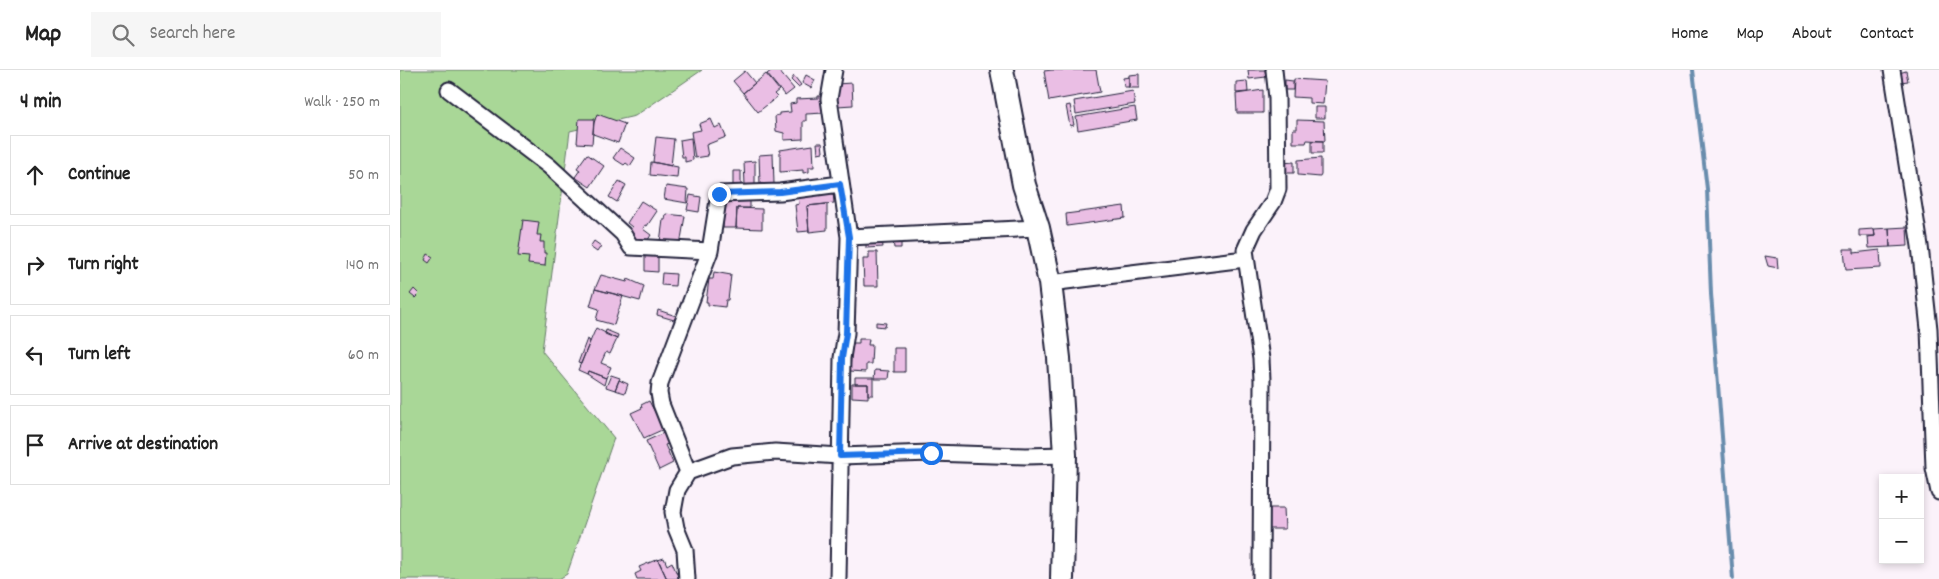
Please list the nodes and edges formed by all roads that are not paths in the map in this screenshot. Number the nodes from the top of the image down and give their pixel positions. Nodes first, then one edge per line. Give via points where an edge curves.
1 (834, 70) edge
2 (1002, 70) edge
3 (1274, 70) edge
4 (1892, 70) edge
5 (449, 90) dead end
6 (840, 184) junction
7 (1038, 228) junction
8 (849, 237) junction
9 (710, 252) junction
10 (1245, 259) junction
11 (1056, 282) junction
12 (1065, 455) junction
13 (840, 456) junction
14 (688, 472) junction
15 (1939, 492) edge
16 (687, 579) edge
17 (838, 579) edge
18 (1062, 579) edge
19 (1261, 579) edge

1 - 6 street via 828,99
2 - 7 street via 1020,168
3 - 10 street via 1278,189 1247,244
4 - 15 street via 1920,246 1929,329 1934,468
5 - 9 street via 549,166 624,234 632,247
6 - 8 street
6 - 9 street via 780,192 719,194
7 - 8 street
7 - 11 street
8 - 13 street
9 - 14 street via 659,393
10 - 11 street
10 - 19 street via 1261,359
11 - 12 street
12 - 13 street via 931,453
12 - 18 street
13 - 14 street via 776,452 732,456
13 - 17 street
14 - 16 street via 677,490 673,512 685,550

